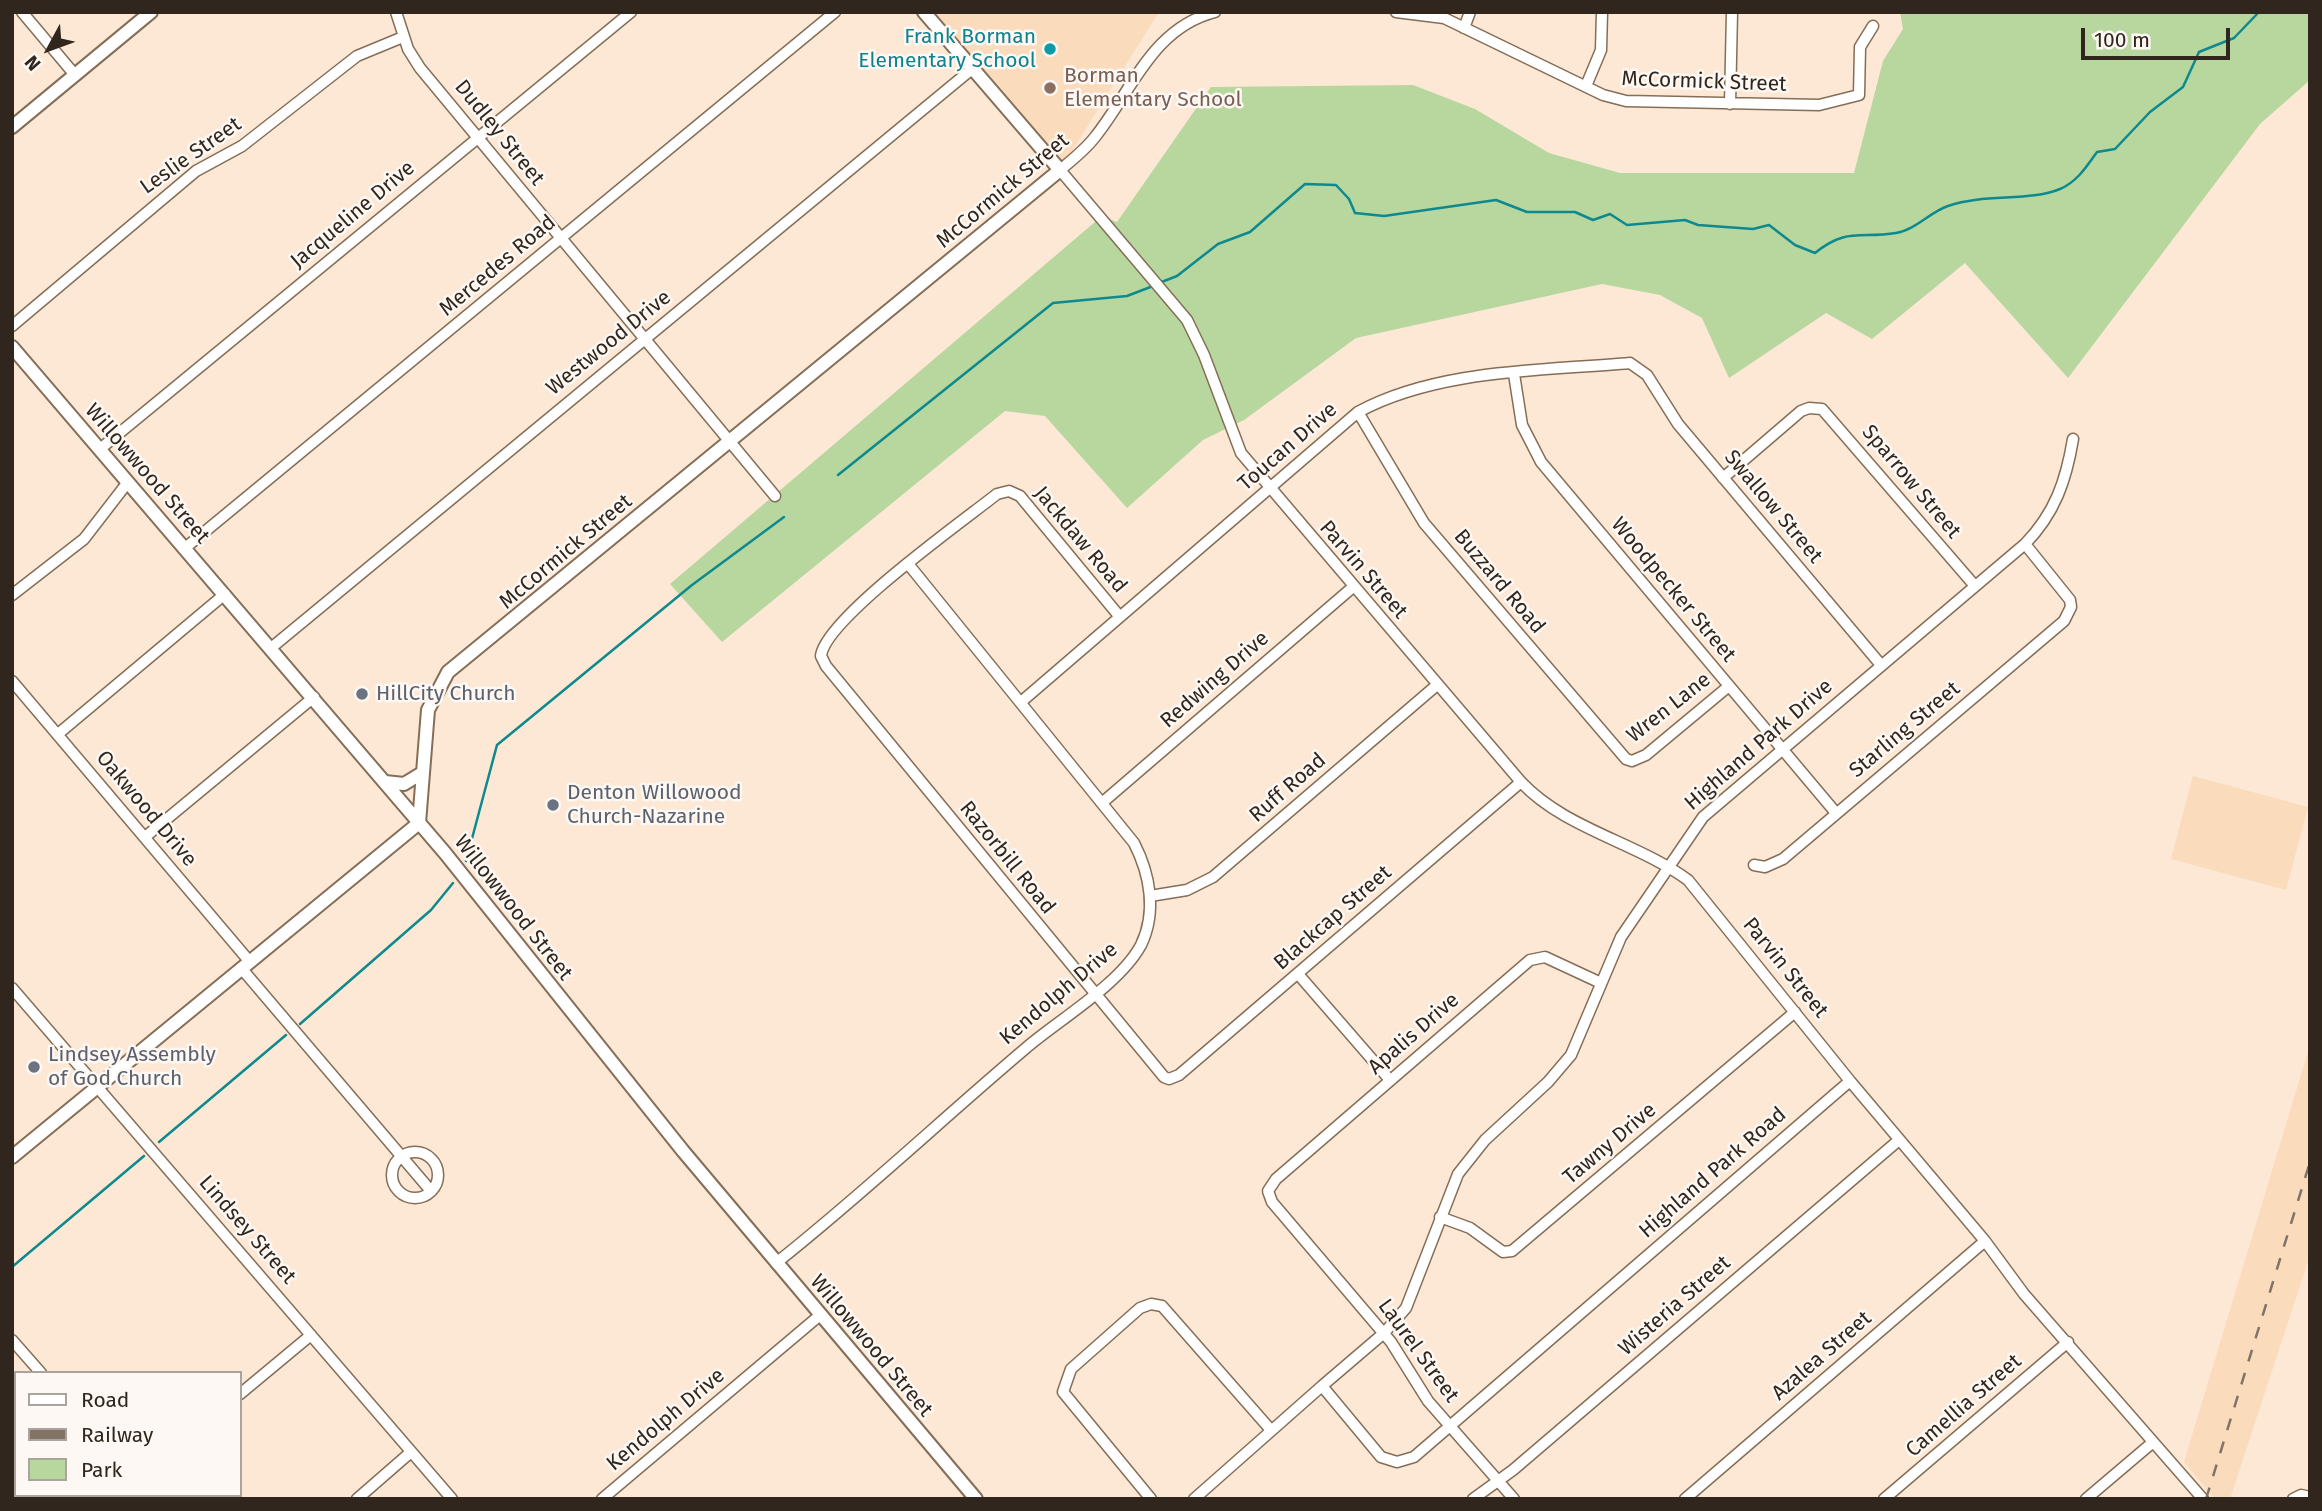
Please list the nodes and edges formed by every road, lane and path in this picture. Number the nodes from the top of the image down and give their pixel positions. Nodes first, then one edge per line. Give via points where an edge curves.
1 (22, 12) edge
2 (151, 12) edge
3 (396, 12) edge
4 (631, 12) edge
5 (835, 12) edge
6 (924, 12) edge
7 (1214, 12) edge
8 (1396, 12) edge
9 (1470, 12) edge
10 (1602, 12) edge
11 (1732, 12) edge
12 (1873, 26) dead end
13 (1464, 28) junction
14 (403, 37) junction
15 (972, 69) junction
16 (75, 75) junction
17 (1586, 86) junction
18 (1730, 104) junction
19 (12, 127) edge
20 (478, 138) junction
21 (1060, 170) junction
22 (561, 238) junction
23 (12, 326) edge
24 (646, 341) junction
25 (12, 347) edge
26 (1642, 370) joint
27 (1514, 374) junction
28 (1358, 412) junction
29 (2073, 439) dead end
30 (730, 442) junction
31 (100, 449) junction
32 (1724, 478) junction
33 (128, 482) junction
34 (1269, 489) junction
35 (775, 496) dead end
36 (2025, 544) junction
37 (185, 548) junction
38 (909, 565) junction
39 (1975, 586) junction
40 (1353, 587) junction
41 (225, 594) junction
42 (12, 595) edge
43 (1120, 617) junction
44 (271, 648) junction
45 (1881, 665) junction
46 (12, 681) edge
47 (1437, 685) junction
48 (1729, 686) junction
49 (314, 697) junction
50 (1021, 702) junction
51 (58, 734) junction
52 (1782, 748) junction
53 (1632, 761) joint
54 (422, 773) junction
55 (385, 782) junction
56 (1521, 782) junction
57 (1103, 802) junction
58 (1836, 813) junction
59 (419, 822) junction
60 (145, 836) junction
61 (1668, 866) junction
62 (1754, 866) dead end
63 (1150, 896) junction
64 (246, 965) junction
65 (1298, 974) junction
66 (1601, 983) junction
67 (12, 988) edge
68 (1093, 993) junction
69 (1795, 1012) junction
70 (1169, 1079) joint
71 (1390, 1080) junction
72 (1850, 1081) junction
73 (98, 1087) junction
74 (1899, 1140) junction
75 (12, 1157) edge
76 (400, 1158) junction
77 (431, 1191) junction
78 (1268, 1191) joint
79 (1440, 1217) junction
80 (1985, 1241) junction
81 (776, 1263) junction
82 (819, 1316) junction
83 (1384, 1333) junction
84 (311, 1335) junction
85 (12, 1340) edge
86 (2068, 1342) junction
87 (39, 1371) edge
88 (1322, 1386) junction
89 (242, 1392) edge
90 (1450, 1425) junction
91 (1270, 1429) junction
92 (2152, 1443) junction
93 (411, 1452) junction
94 (1498, 1480) junction
95 (2308, 1496) edge
96 (357, 1499) edge
97 (452, 1499) edge
98 (601, 1499) edge
99 (976, 1499) edge
100 (1151, 1499) edge
101 (1194, 1499) edge
102 (1473, 1499) edge
103 (1514, 1499) edge
104 (1685, 1499) edge
105 (1884, 1499) edge
106 (2086, 1499) edge
107 (2203, 1499) edge
108 (2293, 1499) edge

1 - 16 street
2 - 16 street
3 - 14 street, Dudley Street
4 - 20 street, Jacqueline Drive
5 - 22 street, Mercedes Road
6 - 15 street, Parvin Street
7 - 21 street, McCormick Street via 1181,26 1161,42 1096,136
8 - 13 street, McCormick Street via 1433,15
9 - 13 street
10 - 17 street via 1600,56
11 - 18 street
12 - 18 street, McCormick Street via 1860,47 1859,95 1819,105
13 - 17 street, McCormick Street
14 - 20 street, Dudley Street via 420,68
14 - 23 street, Leslie Street via 348,61 242,146 196,171
15 - 21 street, Parvin Street
15 - 24 street, Westwood Drive
16 - 19 street
17 - 18 street, McCormick Street via 1626,101
20 - 22 street, Dudley Street
20 - 31 street, Jacqueline Drive
21 - 30 street, McCormick Street
21 - 34 street, Parvin Street via 1187,320 1241,453
22 - 24 street, Dudley Street
22 - 37 street, Mercedes Road
24 - 30 street, Dudley Street
24 - 44 street, Westwood Drive
25 - 31 street, Willowwood Street
26 - 27 street, Toucan Drive via 1630,363
26 - 32 street, Swallow Street via 1678,424
27 - 28 street, Toucan Drive via 1406,392
27 - 48 street, Woodpecker Street via 1522,425 1541,462
28 - 34 street, Toucan Drive
28 - 53 street, Buzzard Road via 1410,502 1440,543 1620,754
29 - 36 street, Highland Park Drive via 2051,513
30 - 35 street, Dudley Street
30 - 54 street, McCormick Street via 448,672 428,710
31 - 33 street, Willowwood Street
32 - 39 street, Sparrow Street via 1801,411 1815,407 1828,414
32 - 45 street, Swallow Street
33 - 37 street, Willowwood Street
33 - 42 street via 85,539
34 - 40 street, Parvin Street
34 - 43 street, Toucan Drive
36 - 39 street, Highland Park Drive
36 - 58 street, Starling Street via 2066,592 2071,607 2064,621
37 - 41 street, Willowwood Street
38 - 43 street, Jackdaw Road via 997,494 1009,491 1020,496
38 - 50 street, Kendolph Drive
38 - 68 street, Razorbill Road via 847,615 823,645 821,656
39 - 45 street, Highland Park Drive
40 - 47 street, Parvin Street
40 - 57 street, Redwing Drive
41 - 44 street, Willowwood Street
41 - 51 street
43 - 50 street, Toucan Drive
44 - 49 street, Willowwood Street
45 - 52 street, Highland Park Drive
46 - 51 street, Oakwood Drive
47 - 56 street, Parvin Street
47 - 63 street, Ruff Road via 1213,877 1188,890
48 - 52 street, Woodpecker Street
48 - 53 street, Wren Lane via 1646,755
49 - 55 street, Willowwood Street
49 - 60 street
50 - 57 street, Kendolph Drive
51 - 60 street, Oakwood Drive
52 - 58 street, Woodpecker Street
52 - 61 street, Highland Park Drive via 1703,817
54 - 55 street via 404,784
54 - 59 street, McCormick Street
55 - 59 street, Willowwood Street
56 - 61 street, Parvin Street via 1553,809
56 - 65 street, Blackcap Street
57 - 63 street, Kendolph Drive via 1134,843
58 - 62 street, Starling Street via 1783,859 1765,867
59 - 64 street
59 - 81 street, Willowwood Street
60 - 64 street, Oakwood Drive
61 - 66 street, Highland Park Drive via 1621,937
61 - 69 street, Parvin Street via 1702,895
63 - 68 street, Kendolph Drive via 1147,929 1136,954
64 - 73 street
64 - 76 street, Oakwood Drive
65 - 70 street, Blackcap Street
65 - 71 street
66 - 71 street, Apalis Drive via 1550,958 1535,957
66 - 79 street, Highland Park Drive via 1571,1055 1470,1157
67 - 73 street, Lindsey Street
68 - 70 street, Razorbill Road via 1159,1074
68 - 81 street, Kendolph Drive
69 - 72 street, Parvin Street
69 - 79 street, Tawny Drive via 1512,1251 1503,1252 1470,1228
71 - 78 street, Apalis Drive
72 - 74 street
72 - 90 street, Highland Park Road
73 - 75 street
73 - 84 street, Lindsey Street
74 - 80 street
74 - 94 street, Wisteria Street
76 - 77 street, Oakwood Drive
76 - 77 street via 418,1152 431,1158 438,1178
76 - 77 street via 392,1174 397,1189 410,1197
78 - 83 street, Laurel Street via 1272,1202
79 - 83 street, Highland Park Drive via 1414,1292
80 - 86 street via 2024,1294
80 - 104 street, Azalea Street
81 - 82 street, Willowwood Street
82 - 98 street, Kendolph Drive
82 - 99 street, Willowwood Street
83 - 88 street, Highland Park Drive
83 - 90 street, Laurel Street
84 - 89 street
84 - 93 street, Lindsey Street
85 - 87 street
86 - 92 street
86 - 105 street, Camellia Street
88 - 90 street, Highland Park Road via 1389,1461 1414,1457
88 - 91 street
90 - 94 street, Laurel Street
91 - 100 street via 1162,1306 1140,1308 1071,1369 1063,1392
91 - 101 street
92 - 106 street
92 - 107 street
93 - 96 street
93 - 97 street, Lindsey Street
94 - 102 street, Wisteria Street
94 - 103 street, Laurel Street
95 - 108 street

